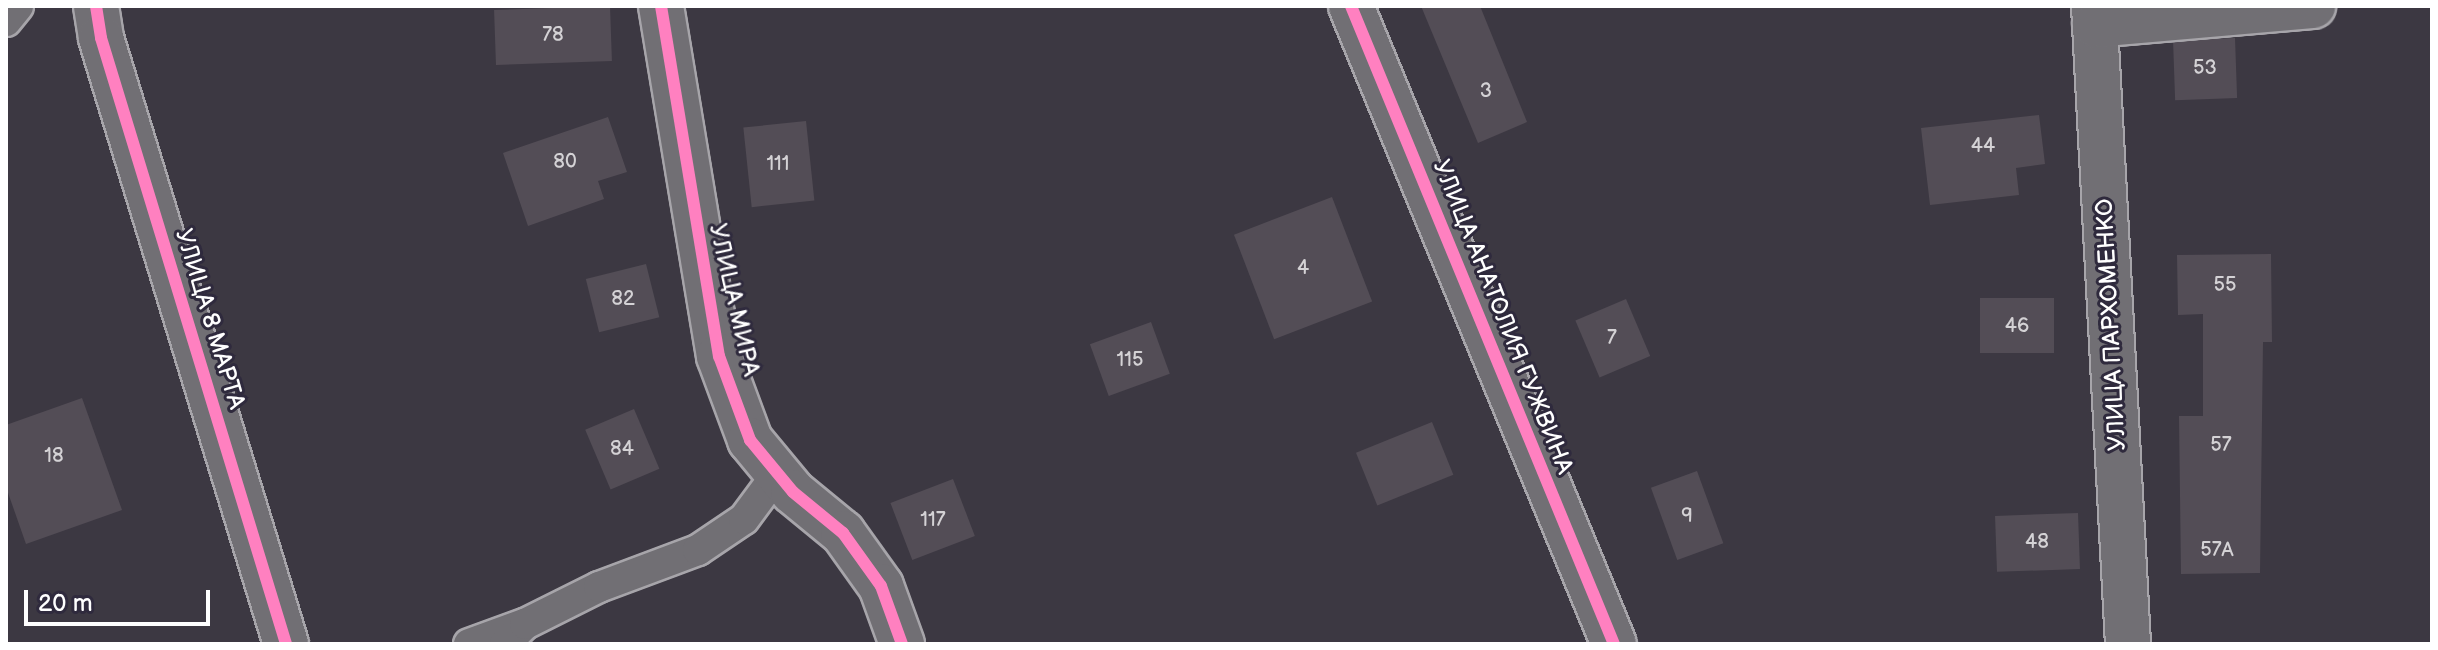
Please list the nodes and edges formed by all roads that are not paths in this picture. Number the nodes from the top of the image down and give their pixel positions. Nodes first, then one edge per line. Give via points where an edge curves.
1 (18, 6) edge
2 (96, 6) edge
3 (661, 6) edge
4 (1351, 6) edge
5 (2313, 6) edge
6 (2095, 16) edge
7 (6, 21) edge
8 (778, 473) junction
9 (515, 634) edge
10 (290, 641) edge
11 (469, 644) edge
12 (902, 644) edge
13 (1614, 644) edge
14 (2128, 644) edge

1 - 7 lane
2 - 10 street, УЛИЦА 8 МАРТА via 101,38
3 - 8 street, УЛИЦА МИРА via 719,356 750,440
4 - 13 street, УЛИЦА АНАТОЛИЯ ГУЖВИНА
5 - 6 street
6 - 14 street, УЛИЦА ПАРХОМЕНКО
8 - 9 lane via 744,519 698,550 599,587
8 - 12 street, УЛИЦА МИРА via 843,533 881,586
9 - 11 lane

